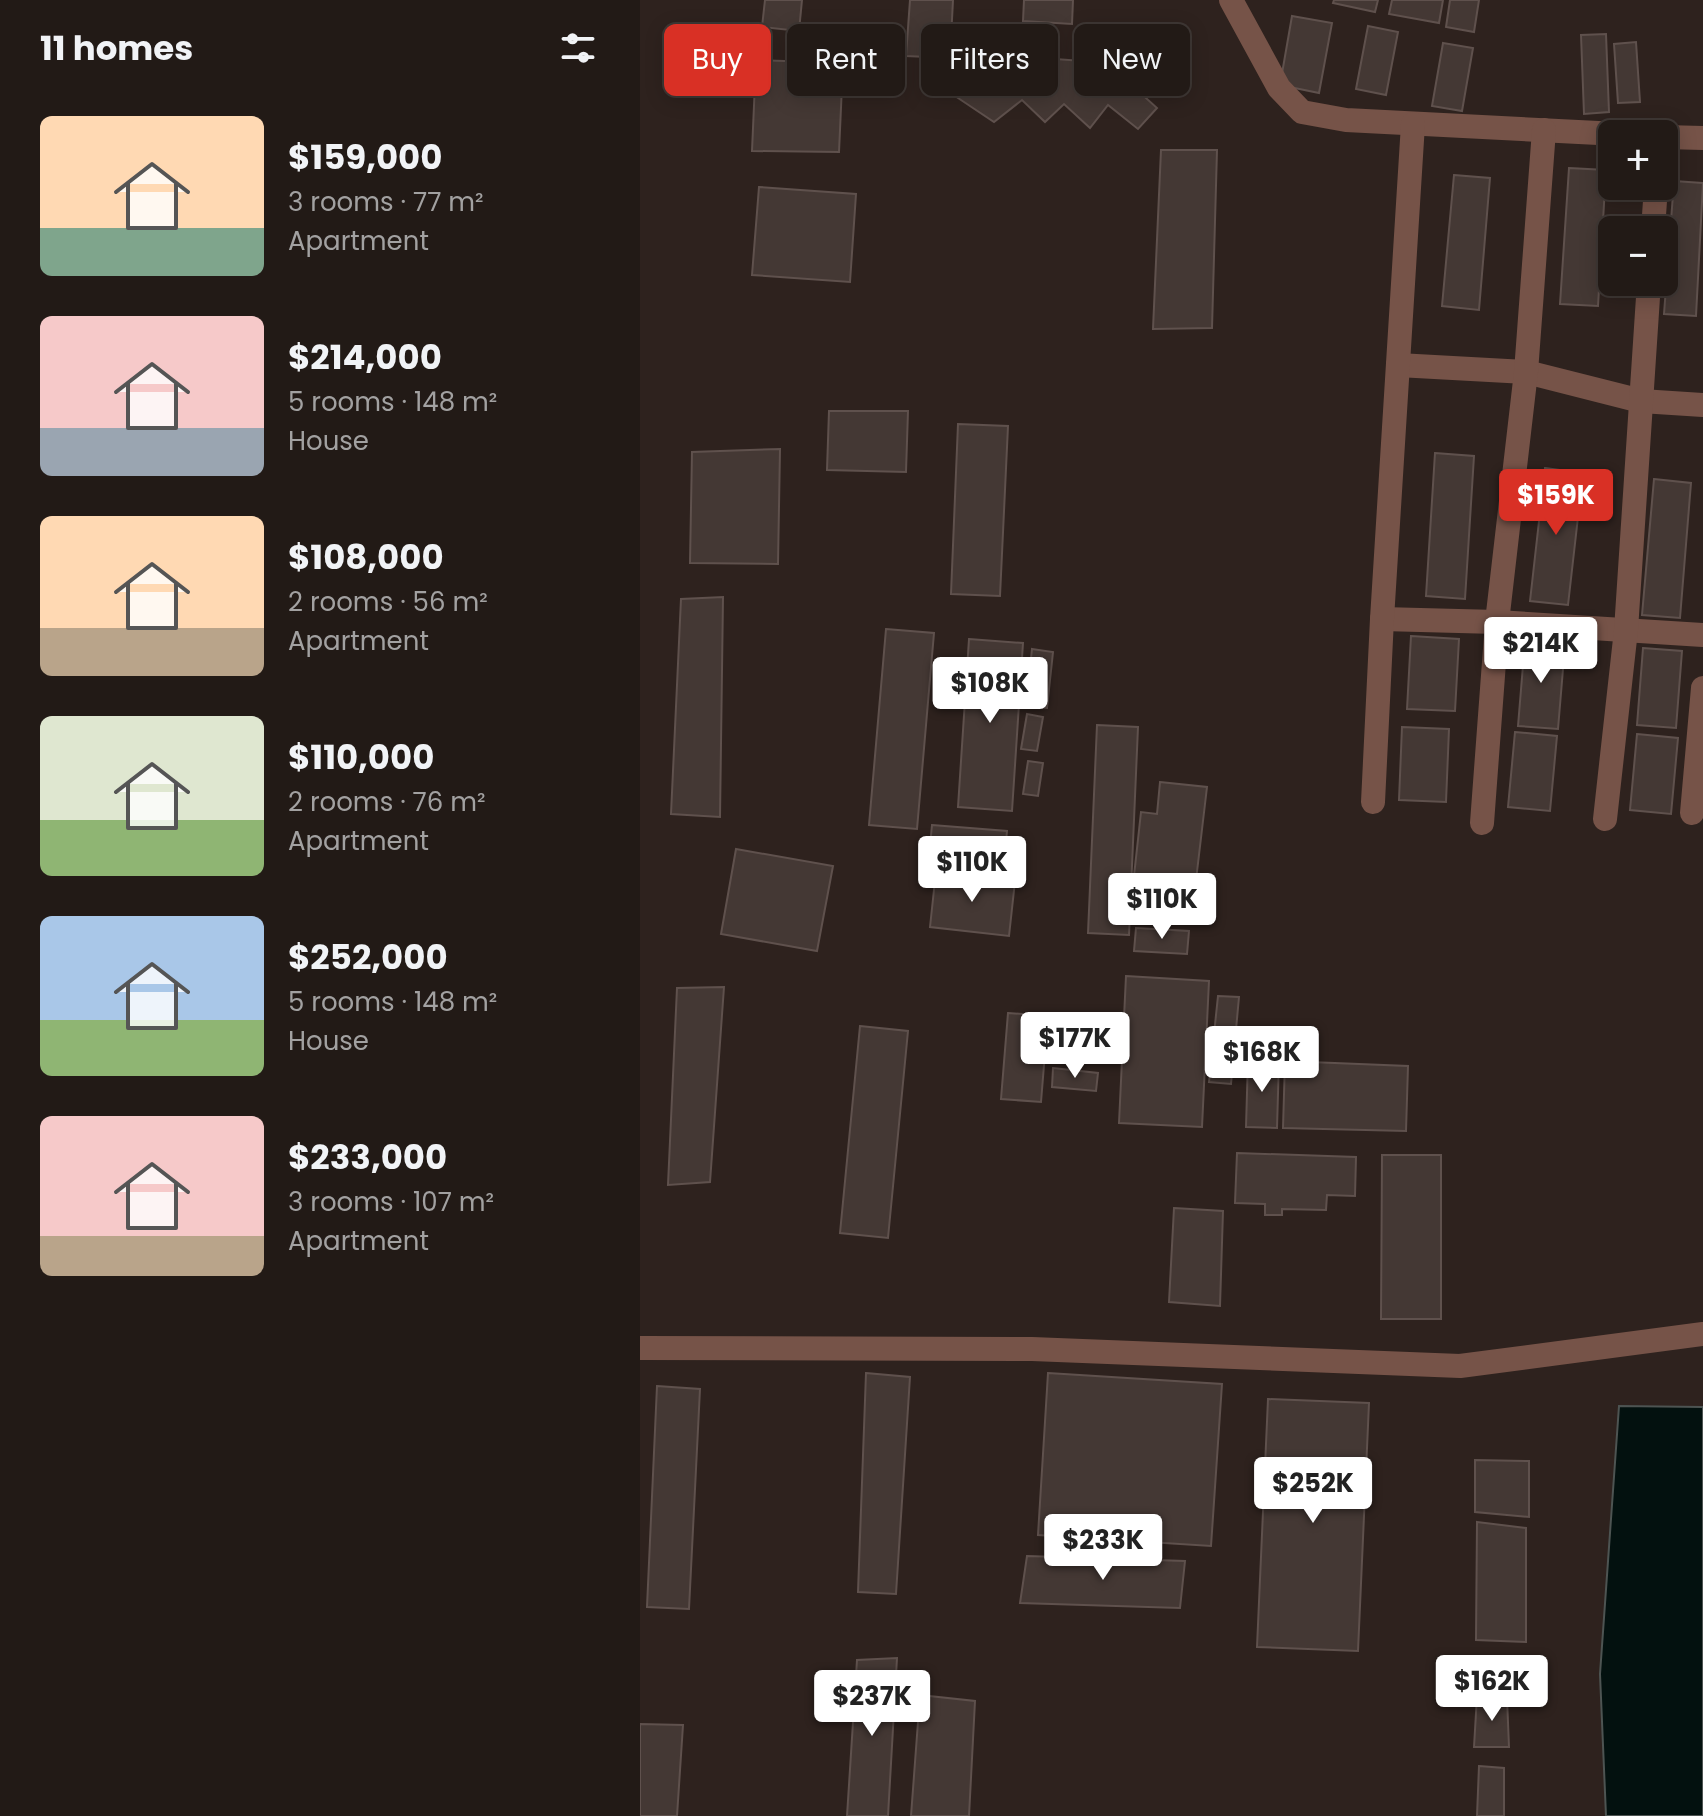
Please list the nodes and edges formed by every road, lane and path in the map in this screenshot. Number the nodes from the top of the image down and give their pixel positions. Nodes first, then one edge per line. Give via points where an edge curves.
1 (1231, 0) edge
2 (1413, 124) junction
3 (1544, 130) junction
4 (1598, 133) edge
5 (1678, 137) edge
6 (1703, 138) edge
7 (1648, 296) edge
8 (1398, 365) junction
9 (1526, 372) junction
10 (1641, 401) junction
11 (1703, 405) edge
12 (1382, 619) junction
13 (1497, 622) junction
14 (1626, 630) junction
15 (1703, 635) edge
16 (1703, 688) edge
17 (1373, 802) dead end
18 (1692, 813) dead end
19 (1605, 819) dead end
20 (1482, 823) dead end
21 (1703, 1334) edge
22 (640, 1348) edge

1 - 2 street via 1279,88 1302,112
2 - 3 street
2 - 8 street
3 - 4 street
3 - 9 street
5 - 6 street
7 - 10 street
8 - 9 street
8 - 12 street
9 - 10 street
9 - 13 street
10 - 11 street
10 - 14 street
12 - 13 street
12 - 17 street
13 - 14 street
13 - 20 street
14 - 15 street
14 - 19 street
16 - 18 street
21 - 22 street via 1460,1366 1032,1349

